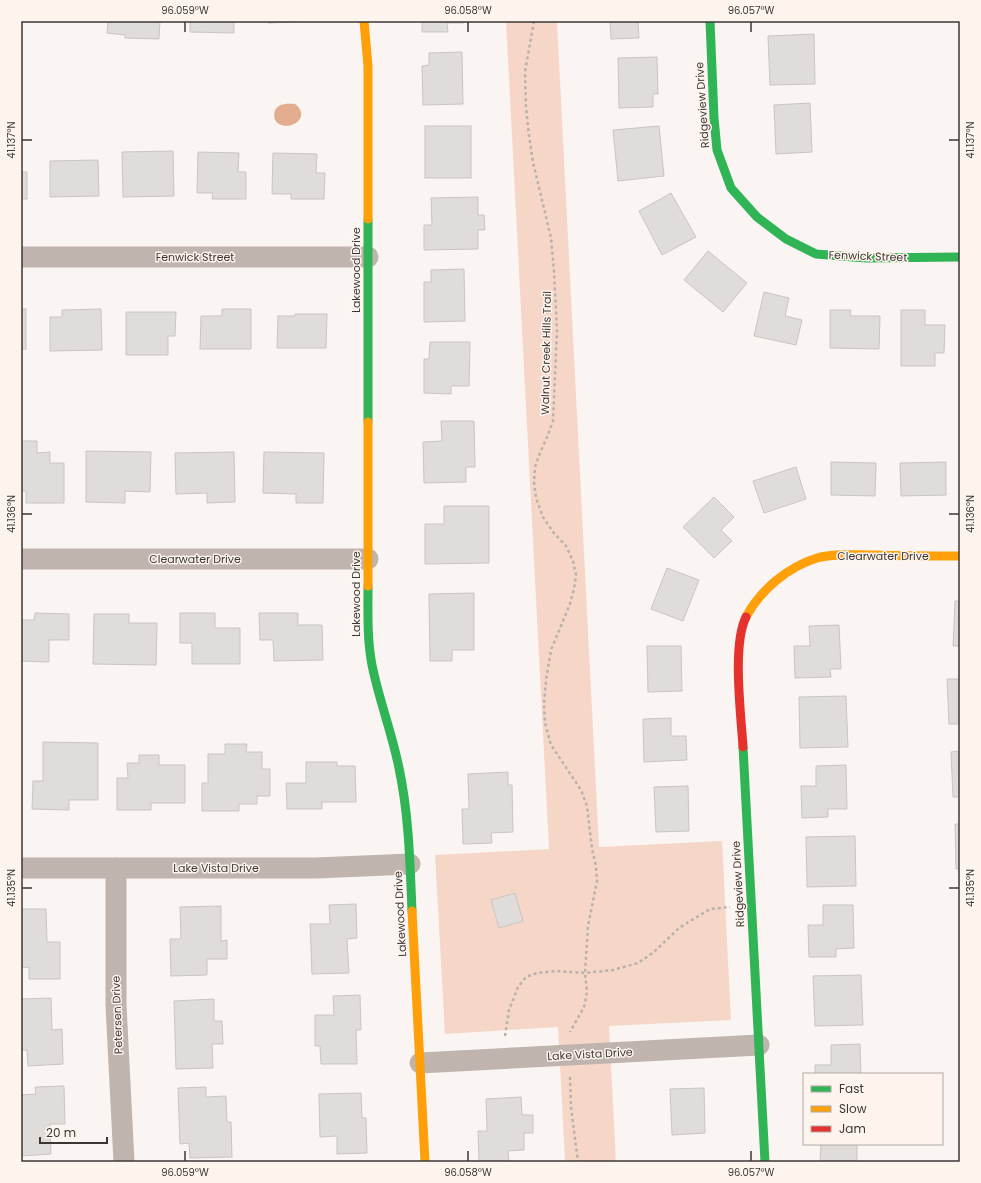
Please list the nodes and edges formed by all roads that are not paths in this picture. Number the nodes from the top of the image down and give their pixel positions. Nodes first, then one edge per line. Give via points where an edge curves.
1 (364, 21) edge
2 (710, 21) edge
3 (744, 203) joint
4 (21, 257) edge
5 (368, 257) junction
6 (960, 257) edge
7 (960, 556) edge
8 (21, 559) edge
9 (368, 559) junction
10 (751, 607) joint
11 (410, 864) junction
12 (21, 868) edge
13 (116, 868) junction
14 (759, 1045) junction
15 (420, 1063) junction
16 (124, 1162) edge
17 (425, 1162) edge
18 (765, 1162) edge

1 - 5 street, Lakewood Drive via 368,66
2 - 3 street, Ridgeview Drive via 717,150 731,188
3 - 6 street, Fenwick Street via 757,217 786,239 816,254 866,258
4 - 5 street, Fenwick Street
5 - 9 street, Lakewood Drive
7 - 10 street, Clearwater Drive via 842,554 818,558 799,565 781,576
8 - 9 street, Clearwater Drive
9 - 11 street, Lakewood Drive via 370,656 397,759 406,815
10 - 14 street, Ridgeview Drive via 739,641 739,661
11 - 13 street, Lake Vista Drive via 316,868
11 - 15 street, Lakewood Drive
12 - 13 street, Lake Vista Drive
13 - 16 street, Petersen Drive via 116,1005
14 - 15 street, Lake Vista Drive
14 - 18 street, Ridgeview Drive
15 - 17 street, Lakewood Drive

